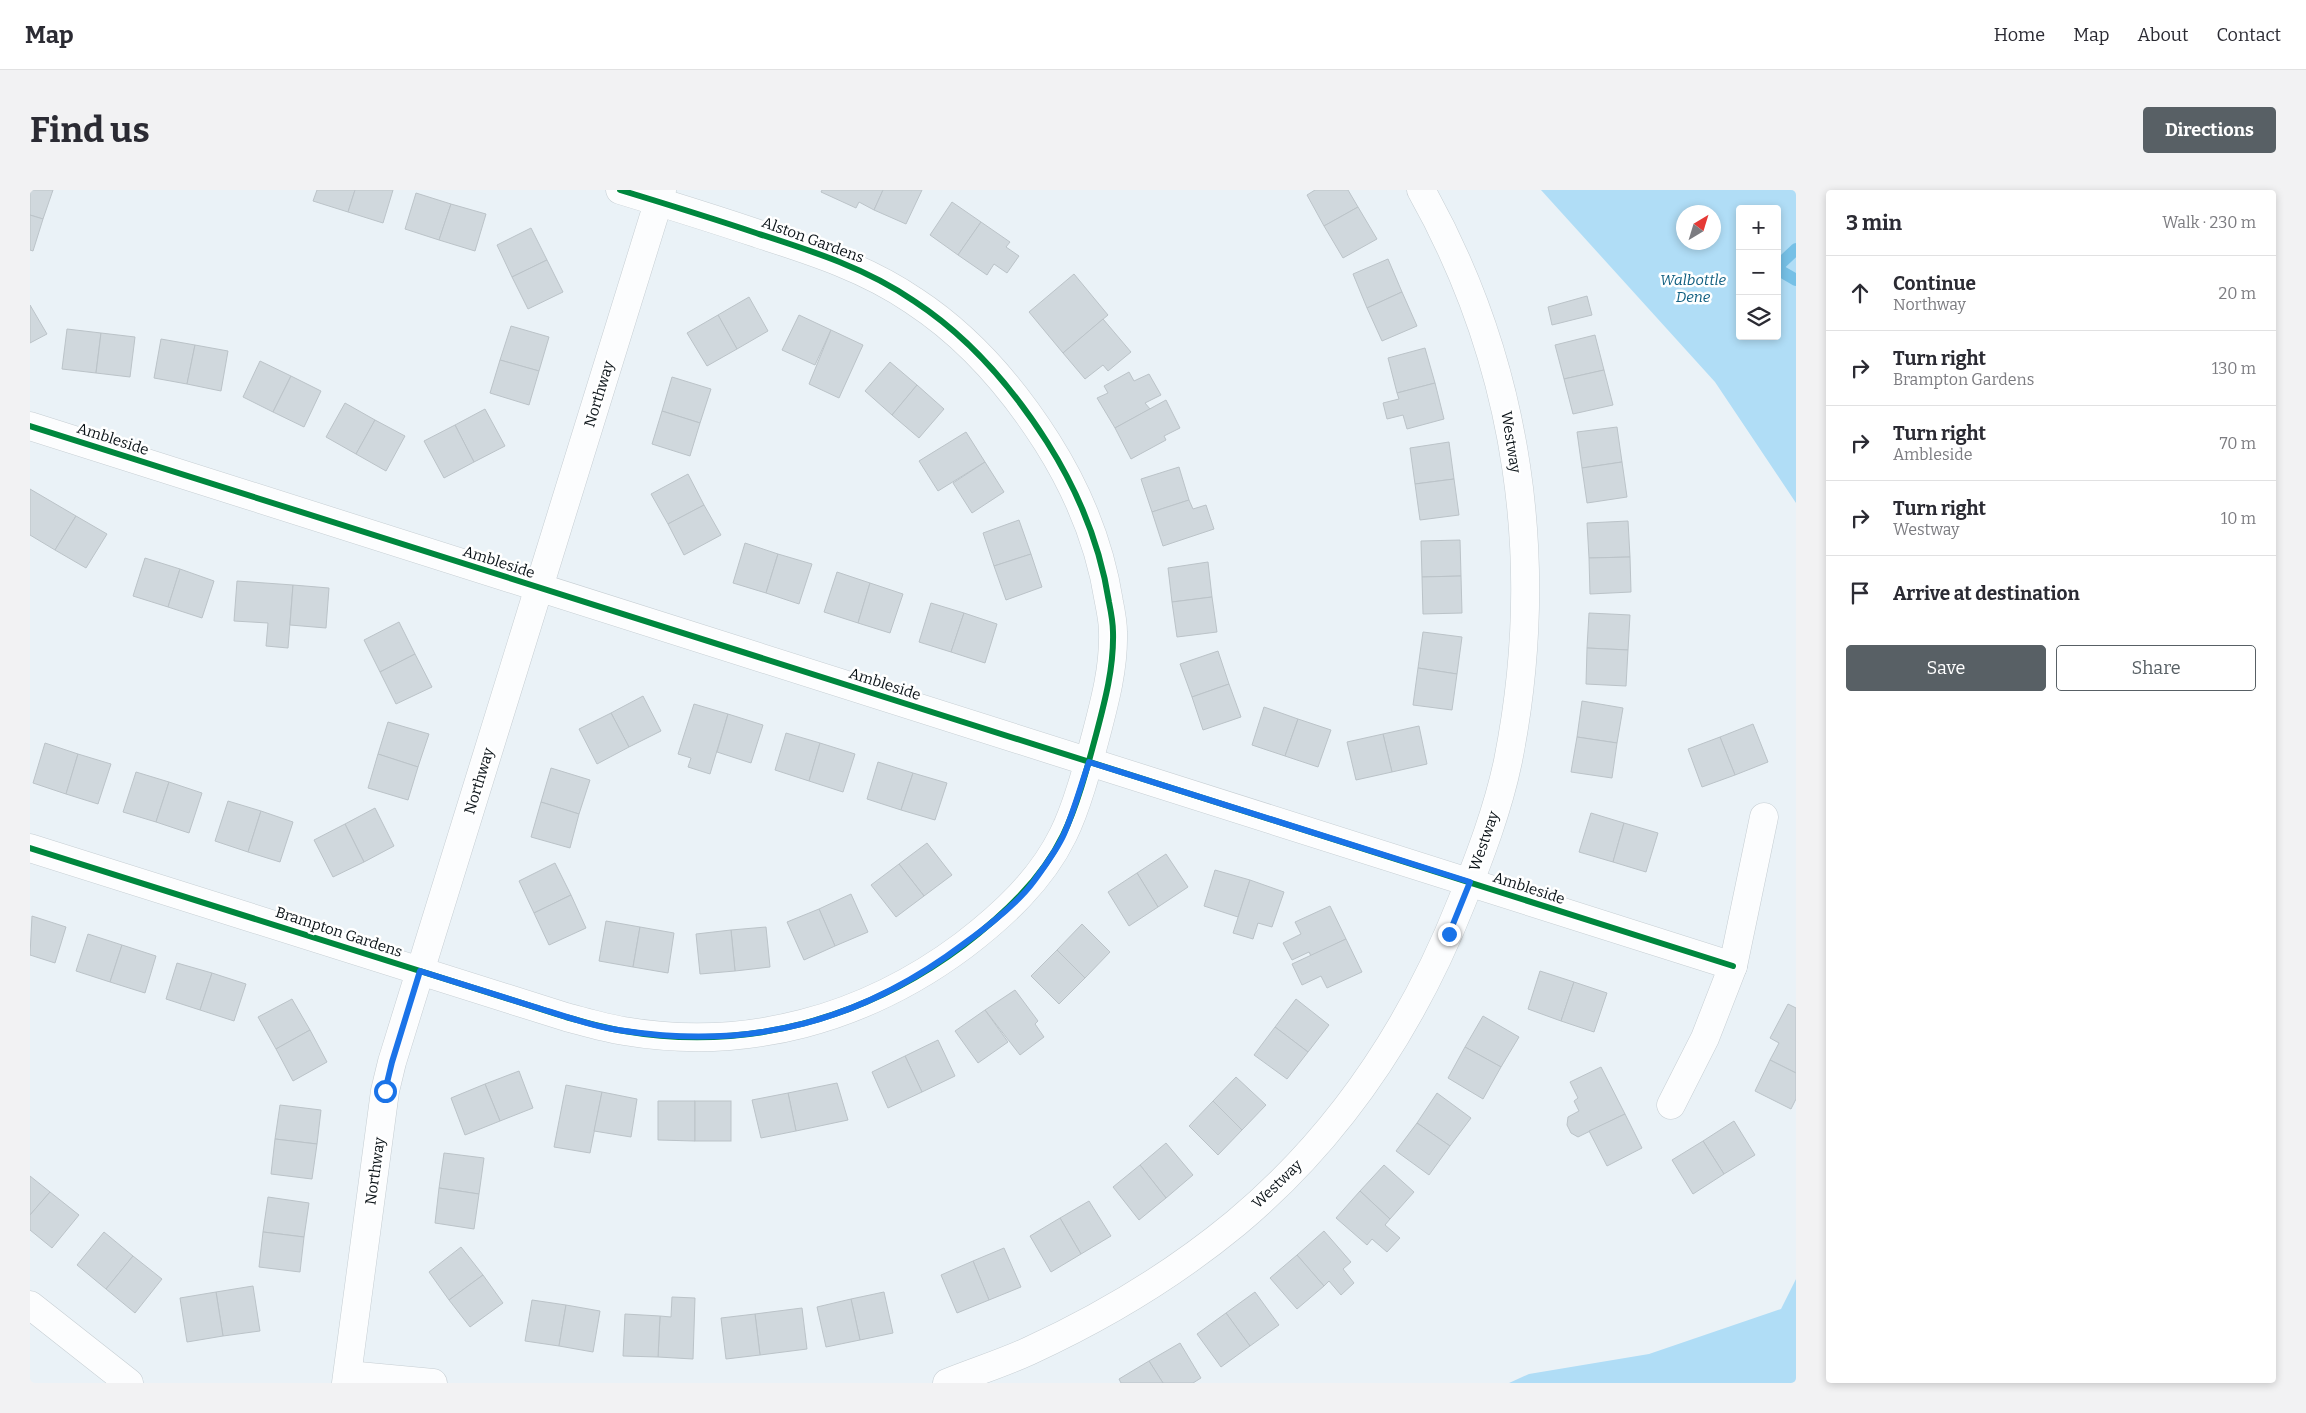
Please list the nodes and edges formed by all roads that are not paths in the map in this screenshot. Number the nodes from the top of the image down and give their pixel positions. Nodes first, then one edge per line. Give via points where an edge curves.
1 (620, 190) edge
2 (1422, 190) edge
3 (661, 196) edge
4 (30, 426) edge
5 (539, 588) junction
6 (1089, 762) junction
7 (1764, 817) dead end
8 (30, 848) edge
9 (1470, 882) junction
10 (1733, 966) junction
11 (420, 971) junction
12 (1671, 1105) dead end
13 (30, 1305) edge
14 (347, 1379) edge
15 (129, 1383) edge
16 (433, 1383) edge
17 (947, 1383) edge

1 - 3 street, Alston Gardens
2 - 9 street, Westway via 1445,232 1474,300 1500,379 1514,448 1523,525 1526,604 1508,763
3 - 5 street, Northway
3 - 6 street, Alston Gardens via 869,273 915,301 960,336 997,374 1035,423 1066,471 1088,522 1104,574 1114,630 1110,678
4 - 5 street, Ambleside
5 - 6 street, Ambleside
5 - 11 street, Northway
6 - 9 street, Ambleside
6 - 11 street, Brampton Gardens via 1064,834 1033,883 987,927 945,959 892,991 829,1018 777,1030 675,1037 623,1031 566,1017
7 - 10 street
8 - 11 street, Brampton Gardens
9 - 10 street, Ambleside
9 - 17 street, Westway via 1414,1007 1378,1066 1335,1123 1291,1172 1237,1222 1168,1274 1105,1313 1028,1352
10 - 12 street via 1704,1038
11 - 14 street, Northway via 385,1091
13 - 15 street
14 - 16 street

